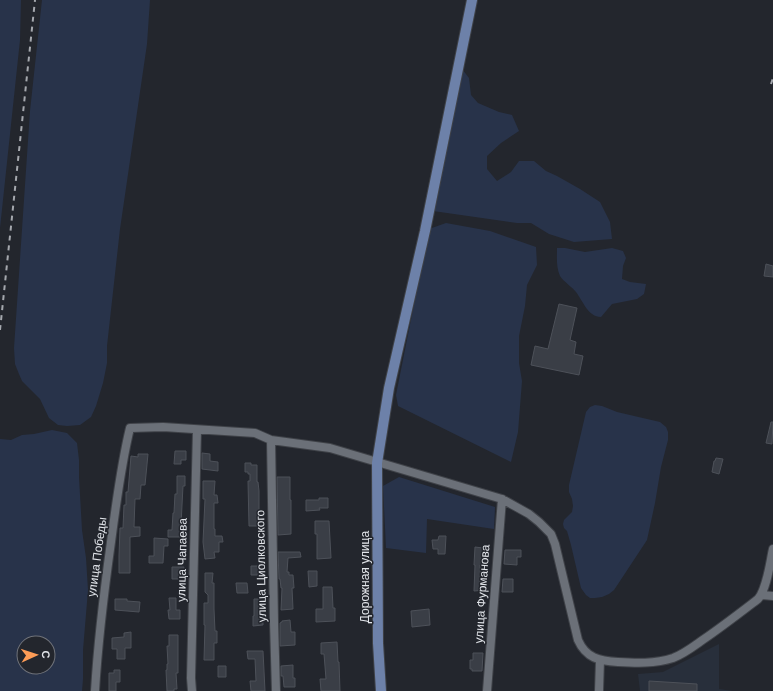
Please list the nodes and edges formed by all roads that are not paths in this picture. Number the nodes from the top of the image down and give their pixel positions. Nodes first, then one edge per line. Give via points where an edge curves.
1 (472, 0) edge
2 (197, 430) junction
3 (271, 440) junction
4 (377, 463) junction
5 (502, 499) junction
6 (773, 549) edge
7 (762, 595) junction
8 (773, 596) edge
9 (600, 660) junction
10 (95, 691) edge
11 (192, 691) edge
12 (276, 691) edge
13 (381, 691) edge
14 (487, 691) edge
15 (598, 691) edge

1 - 4 main road, Дорожная улица via 423,239 389,388
2 - 3 street via 255,433
2 - 10 street, улица Победы via 130,428 117,496
2 - 11 street, улица Чапаева
3 - 4 street via 330,448
3 - 12 street, улица Циолковского
4 - 5 street
4 - 13 main road, Дорожная улица via 378,643
5 - 9 street via 529,514 551,534 581,648
5 - 14 street, улица Фурманова
6 - 7 street
7 - 8 street
7 - 9 street via 727,623 672,658 644,662
9 - 15 street

